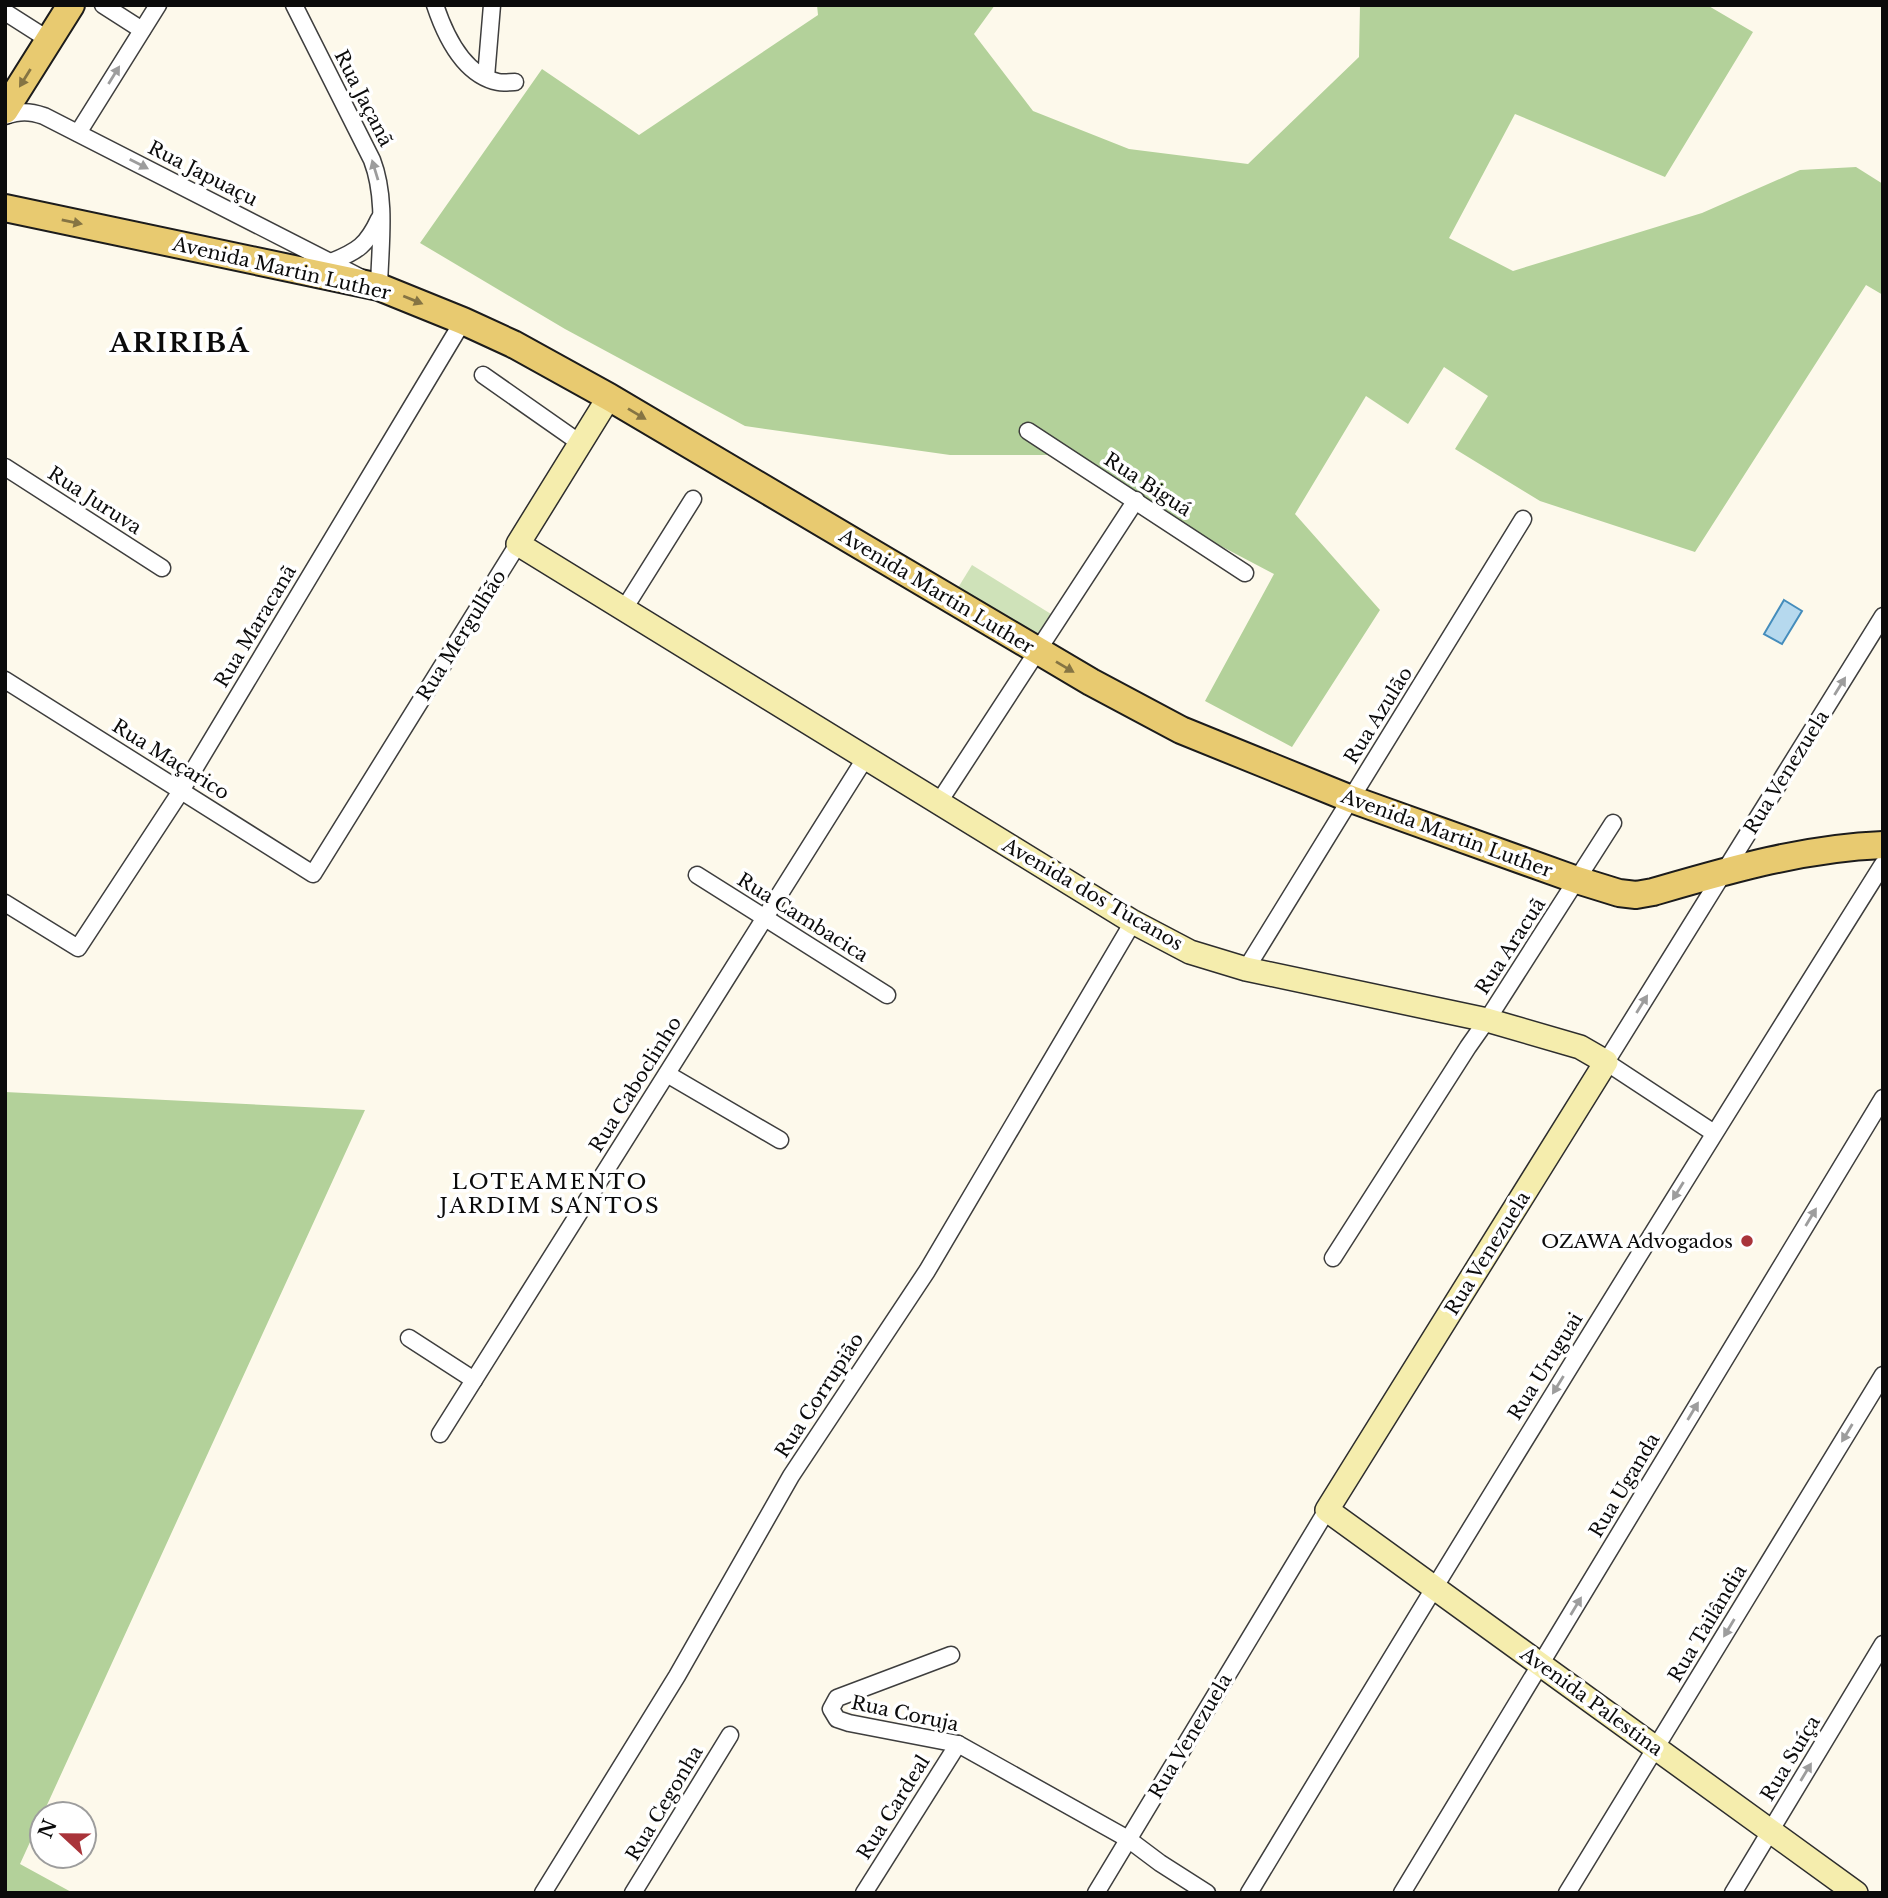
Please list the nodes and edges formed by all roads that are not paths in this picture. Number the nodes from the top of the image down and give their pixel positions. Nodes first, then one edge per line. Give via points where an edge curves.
1 (71, 5) edge
2 (103, 5) edge
3 (158, 5) edge
4 (294, 5) edge
5 (435, 5) edge
6 (492, 5) edge
7 (5, 12) edge
8 (142, 30) junction
9 (49, 40) junction
10 (486, 76) junction
11 (515, 82) dead end
12 (5, 110) edge
13 (5, 116) edge
14 (78, 133) junction
15 (5, 208) edge
16 (381, 215) junction
17 (331, 262) junction
18 (379, 287) junction
19 (463, 321) junction
20 (483, 375) dead end
21 (609, 397) junction
22 (1028, 431) dead end
23 (580, 443) junction
24 (5, 467) edge
25 (693, 499) dead end
26 (1136, 500) junction
27 (1523, 519) dead end
28 (518, 544) junction
29 (162, 568) dead end
30 (1245, 573) dead end
31 (624, 609) junction
32 (1883, 616) edge
33 (1038, 650) junction
34 (5, 680) edge
35 (866, 757) junction
36 (181, 791) junction
37 (1351, 799) junction
38 (939, 802) junction
39 (1613, 824) dead end
40 (1883, 845) edge
41 (1883, 864) edge
42 (1724, 872) junction
43 (313, 874) joint
44 (697, 875) dead end
45 (1577, 880) junction
46 (5, 904) edge
47 (765, 918) junction
48 (1133, 922) junction
49 (1246, 969) junction
50 (887, 995) dead end
51 (1488, 1020) junction
52 (1605, 1062) junction
53 (667, 1074) junction
54 (1883, 1098) edge
55 (1714, 1133) junction
56 (780, 1140) dead end
57 (1334, 1258) dead end
58 (409, 1338) dead end
59 (1883, 1375) edge
60 (474, 1380) junction
61 (440, 1434) dead end
62 (1327, 1510) junction
63 (1433, 1587) junction
64 (1883, 1644) edge
65 (951, 1655) dead end
66 (1540, 1664) junction
67 (730, 1735) dead end
68 (958, 1744) junction
69 (1656, 1748) junction
70 (1770, 1830) junction
71 (1128, 1839) junction
72 (543, 1893) edge
73 (633, 1893) edge
74 (864, 1893) edge
75 (1096, 1893) edge
76 (1207, 1893) edge
77 (1249, 1893) edge
78 (1402, 1893) edge
79 (1567, 1893) edge
80 (1733, 1893) edge
81 (1856, 1893) edge

1 - 9 main road
2 - 8 street
3 - 8 street
16 -> 4 street, Rua Jaçanã via 378,174
5 - 10 street via 449,40 468,66
6 - 10 street
7 - 9 street
14 -> 8 street
9 -> 12 main road
10 - 11 street via 497,82
13 - 14 street, Rua Japuaçu via 31,112
14 -> 17 street, Rua Japuaçu
15 -> 18 main road, Avenida Martin Luther
16 - 17 street via 371,236 353,253
16 - 18 street, Rua Jaçanã
17 - 18 street, Rua Japuaçu
18 -> 19 main road, Avenida Martin Luther
19 - 21 main road, Avenida Martin Luther
19 - 36 street, Rua Maracanã
20 - 23 street
21 - 23 street, Rua Mergulhão
21 -> 33 main road, Avenida Martin Luther
22 - 26 street, Rua Biguá
23 - 28 street, Rua Mergulhão
24 - 29 street, Rua Juruva
25 - 31 street
26 - 30 street, Rua Biguá
26 - 33 street
27 - 37 street, Rua Azulão
28 - 31 street, Avenida dos Tucanos
28 - 43 street, Rua Mergulhão
31 - 35 street, Avenida dos Tucanos
42 -> 32 street, Rua Venezuela
33 -> 37 main road, Avenida Martin Luther via 1181,730
33 - 38 street
34 - 36 street, Rua Maçarico
35 - 38 street, Avenida dos Tucanos
35 - 47 street, Rua Caboclinho
36 - 43 street, Rua Maçarico
36 - 46 street, Rua Maracanã via 78,948
37 - 45 main road, Avenida Martin Luther
37 - 49 street, Rua Azulão
38 - 48 street, Avenida dos Tucanos
39 - 45 street, Rua Aracuã
40 - 42 main road, Avenida Martin Luther via 1816,851
41 - 55 street, Rua Uruguai
42 - 45 main road, Avenida Martin Luther via 1636,895
52 -> 42 street, Rua Venezuela
44 - 47 street, Rua Cambacica
45 - 51 street, Rua Aracuã
47 - 50 street, Rua Cambacica
47 - 53 street, Rua Caboclinho
48 - 49 street, Avenida dos Tucanos via 1190,952
48 - 72 street, Rua Corrupião via 933,1260 791,1476 677,1676
49 - 51 street, Avenida dos Tucanos
51 - 52 street, Avenida dos Tucanos via 1580,1047
51 - 57 street, Rua Aracuã
52 - 55 street, Avenida dos Tucanos
52 - 62 street, Rua Venezuela
53 - 56 street
53 - 60 street, Rua Caboclinho
66 -> 54 street, Rua Uganda
55 -> 63 street, Rua Uruguai
58 - 60 street
59 -> 69 street, Rua Tailândia
60 - 61 street, Rua Caboclinho
62 - 63 street, Avenida Palestina
62 - 71 street, Rua Venezuela
63 - 66 street, Avenida Palestina
63 - 77 street, Rua Uruguai
70 -> 64 street, Rua Suíça
65 - 68 street, Rua Coruja via 837,1698 831,1709 837,1719 849,1723
66 - 69 street, Avenida Palestina
66 - 78 street, Rua Uganda
67 - 73 street, Rua Cegonha
68 - 71 street, Rua Coruja
68 - 74 street, Rua Cardeal
69 - 70 street, Avenida Palestina
69 - 79 street, Rua Tailândia
70 - 80 street, Rua Suíça
70 - 81 street, Avenida Palestina
71 - 75 street, Rua Venezuela
71 - 76 street, Rua Coruja

